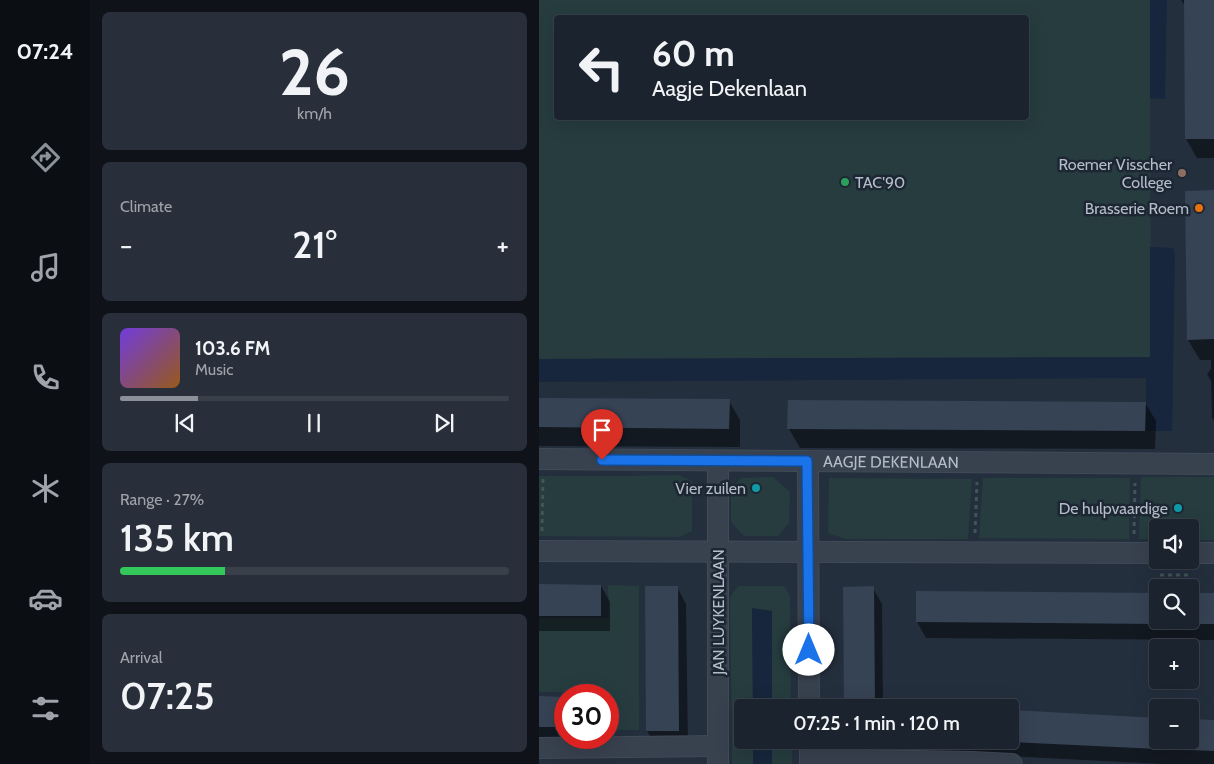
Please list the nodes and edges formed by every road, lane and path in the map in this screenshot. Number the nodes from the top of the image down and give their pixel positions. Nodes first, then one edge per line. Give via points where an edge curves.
1 (541, 459) edge
2 (718, 461) junction
3 (807, 461) junction
4 (977, 462) junction
5 (1136, 463) junction
6 (1214, 464) edge
7 (541, 551) edge
8 (719, 552) junction
9 (808, 552) junction
10 (975, 552) junction
11 (1133, 553) junction
12 (1149, 553) edge
13 (1199, 553) edge
14 (1214, 553) edge
15 (809, 699) edge
16 (539, 748) edge
17 (810, 754) edge
18 (718, 755) edge
19 (1012, 764) edge

1 - 2 street, AAGJE DEKENLAAN
1 - 7 path
2 - 3 street, AAGJE DEKENLAAN
2 - 8 street, JAN LUYKENLAAN
3 - 4 street, AAGJE DEKENLAAN
3 - 9 street
4 - 5 street, AAGJE DEKENLAAN
4 - 10 path
5 - 6 street, AAGJE DEKENLAAN
5 - 11 path
7 - 8 street
8 - 9 street
8 - 18 street, JAN LUYKENLAAN
9 - 10 street
9 - 15 street
10 - 11 street
11 - 12 street
13 - 14 street
16 - 18 street
17 - 19 street

